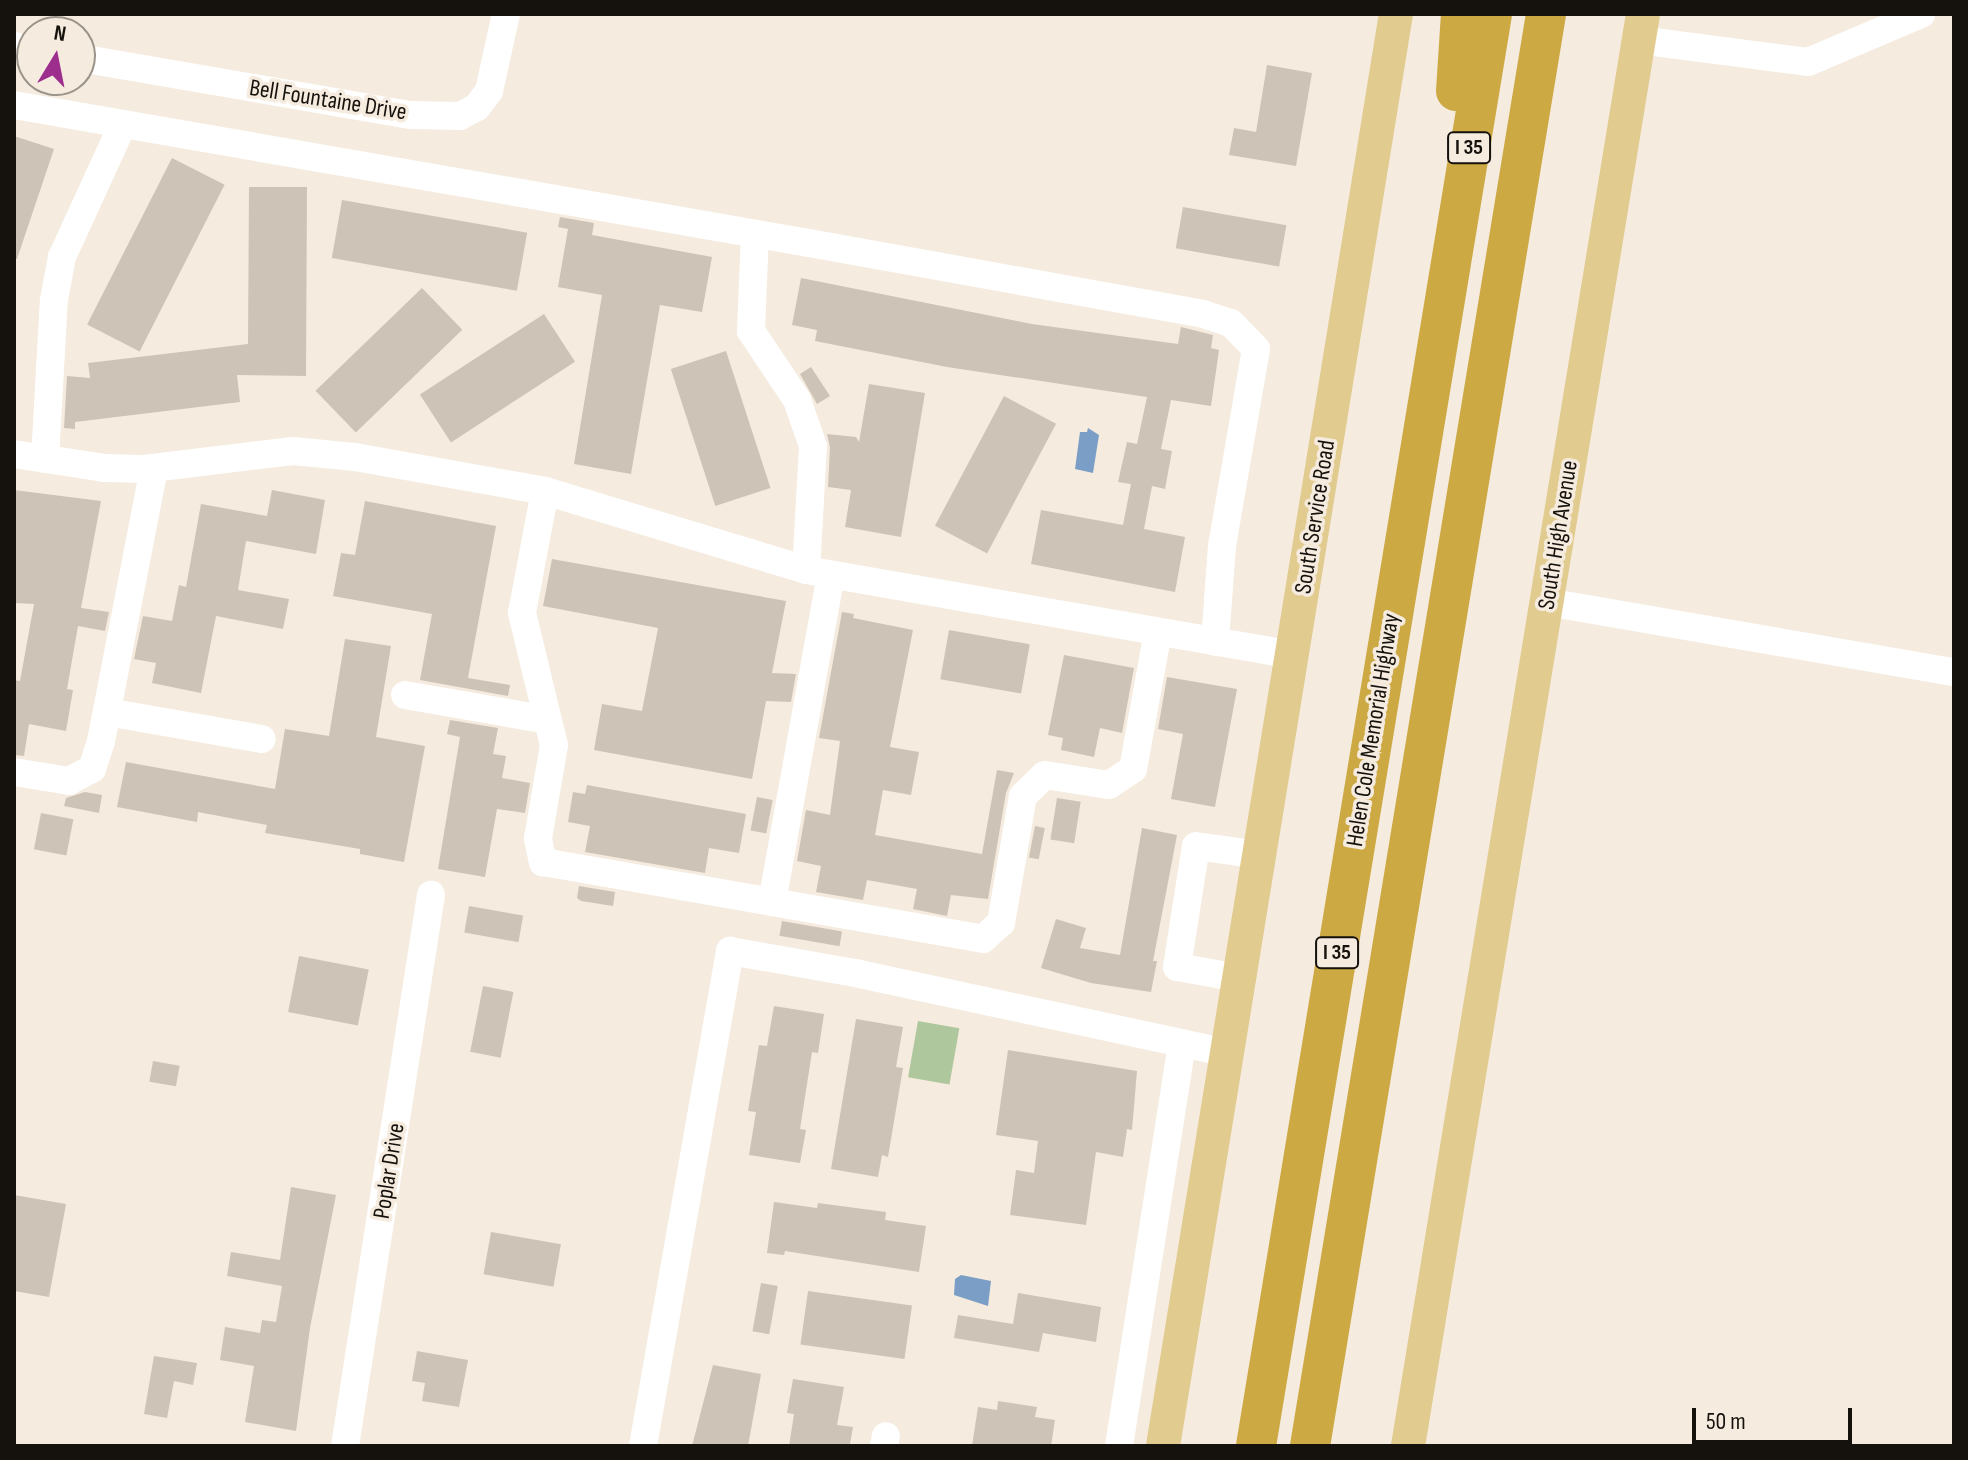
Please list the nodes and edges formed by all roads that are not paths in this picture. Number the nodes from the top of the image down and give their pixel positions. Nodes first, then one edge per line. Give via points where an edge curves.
1 (506, 14) edge
2 (1396, 14) edge
3 (1461, 14) edge
4 (1492, 14) edge
5 (1546, 14) edge
6 (1921, 14) edge
7 (1641, 27) edge
8 (96, 61) edge
9 (14, 105) edge
10 (123, 124) junction
11 (755, 234) junction
12 (1446, 283) junction
13 (14, 454) edge
14 (45, 459) junction
15 (154, 469) junction
16 (545, 491) junction
17 (818, 573) junction
18 (1547, 602) junction
19 (1158, 632) junction
20 (1215, 642) junction
21 (1292, 655) junction
22 (1954, 672) edge
23 (405, 695) dead end
24 (107, 712) junction
25 (548, 720) junction
26 (262, 739) dead end
27 (14, 772) edge
28 (1260, 855) junction
29 (431, 895) dead end
30 (772, 902) junction
31 (1239, 978) junction
32 (1231, 1036) junction
33 (1182, 1044) junction
34 (345, 1446) edge
35 (643, 1446) edge
36 (1119, 1446) edge
37 (1163, 1446) edge
38 (1256, 1446) edge
39 (1310, 1446) edge
40 (1408, 1446) edge

1 - 8 street, Bell Fountaine Drive via 489,91 477,107 460,116 411,115
2 - 21 main road, South Service Road
3 - 12 highway
4 - 12 highway, Helen Cole Memorial Highway / I 35
5 - 39 highway, I 35
6 - 7 street via 1808,62
7 - 18 main road, South High Avenue
9 - 10 street
10 - 11 street
10 - 14 street via 62,257 54,300
11 - 17 street via 751,331 797,400 813,446
11 - 20 street via 1203,314 1231,323 1247,337 1256,349 1222,546
12 - 38 highway, Helen Cole Memorial Highway / I 35
13 - 14 street
14 - 15 street
15 - 16 street via 310,451
15 - 24 street
16 - 17 street
16 - 25 street via 522,613
17 - 19 street
17 - 30 street
18 - 22 street
18 - 40 main road, South High Avenue
19 - 20 street
19 - 30 street via 1133,769 1109,785 1045,775 1023,796 1001,923 983,939
20 - 21 street
21 - 28 main road, South Service Road
23 - 25 street
24 - 26 street
24 - 27 street via 92,769 69,781
25 - 30 street via 554,745 538,839 543,862
28 - 31 main road, South Service Road
28 - 31 street via 1196,846 1177,967
29 - 34 street, Poplar Drive
31 - 32 main road, South Service Road
32 - 33 street
32 - 37 main road, South Service Road
33 - 35 street via 730,951
33 - 36 street

